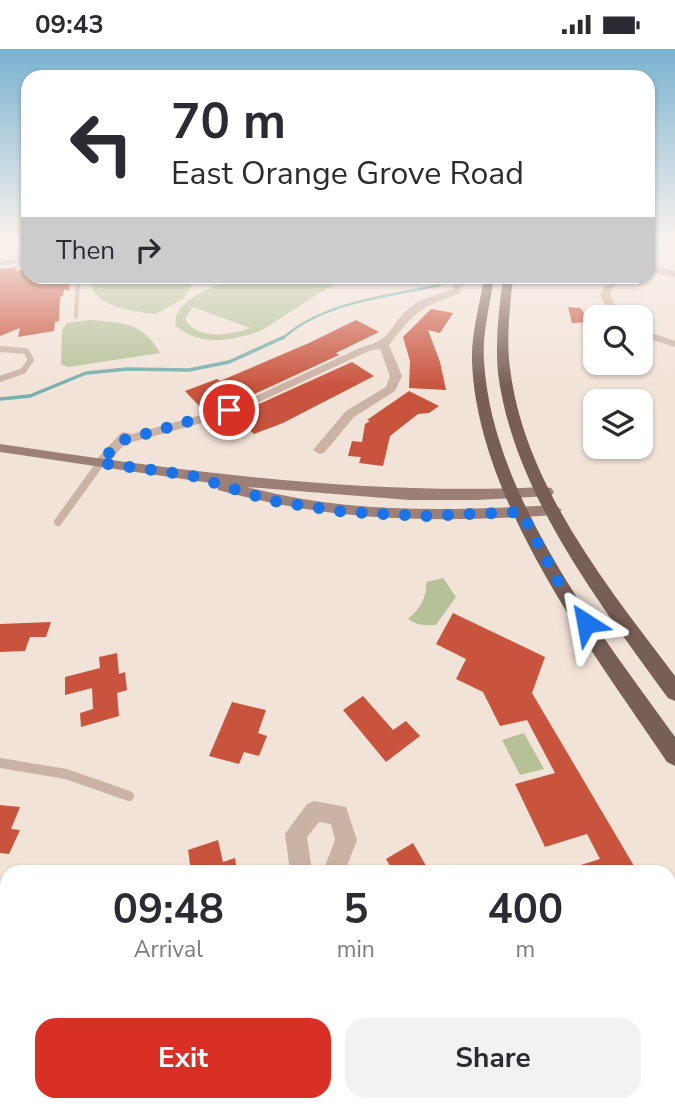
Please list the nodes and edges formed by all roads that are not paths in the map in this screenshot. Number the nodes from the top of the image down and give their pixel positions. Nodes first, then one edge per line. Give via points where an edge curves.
1 (77, 288) edge
2 (458, 288) edge
3 (487, 288) edge
4 (507, 288) edge
5 (608, 288) edge
6 (609, 305) edge
7 (76, 317) dead end
8 (653, 337) edge
9 (675, 344) edge
10 (384, 345) junction
11 (0, 349) edge
12 (0, 379) edge
13 (0, 448) edge
14 (318, 450) dead end
15 (100, 463) junction
16 (545, 492) junction
17 (517, 504) junction
18 (554, 510) junction
19 (58, 522) dead end
20 (675, 692) edge
21 (675, 755) edge
22 (0, 762) edge
23 (129, 796) dead end
24 (300, 865) edge
25 (336, 865) edge

1 - 7 lane
2 - 10 street via 411,311
3 - 17 main road via 478,345 483,401
4 - 16 main road via 502,341 505,378 525,448
5 - 6 street
8 - 9 street
10 - 14 street via 396,376 391,389 350,414
10 - 15 street via 253,401 144,439 120,441
11 - 12 lane via 26,351 31,360 23,370
13 - 15 main road
15 - 17 main road via 190,475 272,501 346,512 424,516
15 - 19 lane
16 - 17 main road
16 - 18 main road
17 - 18 main road
17 - 21 main road via 558,581
18 - 20 main road via 592,575
22 - 23 lane via 32,764
24 - 25 street via 296,834 314,811 339,814 346,839

